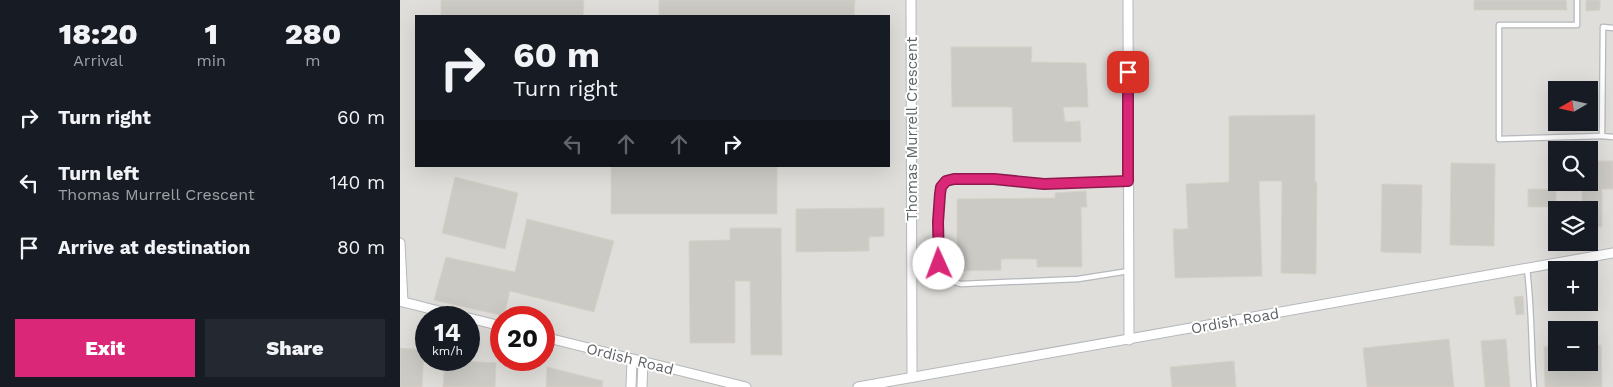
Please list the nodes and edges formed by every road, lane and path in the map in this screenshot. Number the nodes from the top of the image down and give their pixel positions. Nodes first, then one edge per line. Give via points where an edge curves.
1 (911, 0) edge
2 (1128, 0) edge
3 (1577, 0) edge
4 (1613, 28) edge
5 (1602, 136) junction
6 (1613, 136) edge
7 (1128, 181) junction
8 (400, 243) edge
9 (1613, 253) edge
10 (1527, 268) junction
11 (1129, 271) junction
12 (401, 301) edge
13 (420, 306) edge
14 (555, 340) edge
15 (1129, 340) junction
16 (632, 360) junction
17 (643, 362) junction
18 (912, 377) junction
19 (631, 387) edge
20 (642, 387) edge
21 (746, 387) edge
22 (858, 387) edge
23 (1534, 387) edge

1 - 18 street, Thomas Murrell Crescent
2 - 7 street
3 - 5 lane via 1577,24 1499,25 1499,139
4 - 5 lane via 1603,28
5 - 6 lane
7 - 11 street
7 - 11 lane via 1044,184 994,179 946,181 940,194 938,253 939,264 947,280 960,284 1078,279
8 - 12 street
9 - 10 street, Ordish Road
10 - 15 street, Ordish Road
10 - 23 lane
11 - 15 street
12 - 13 street
14 - 16 street, Ordish Road
15 - 18 street, Ordish Road
16 - 17 street, Ordish Road
16 - 19 street
17 - 20 street
17 - 21 street, Ordish Road
18 - 22 street, Ordish Road

